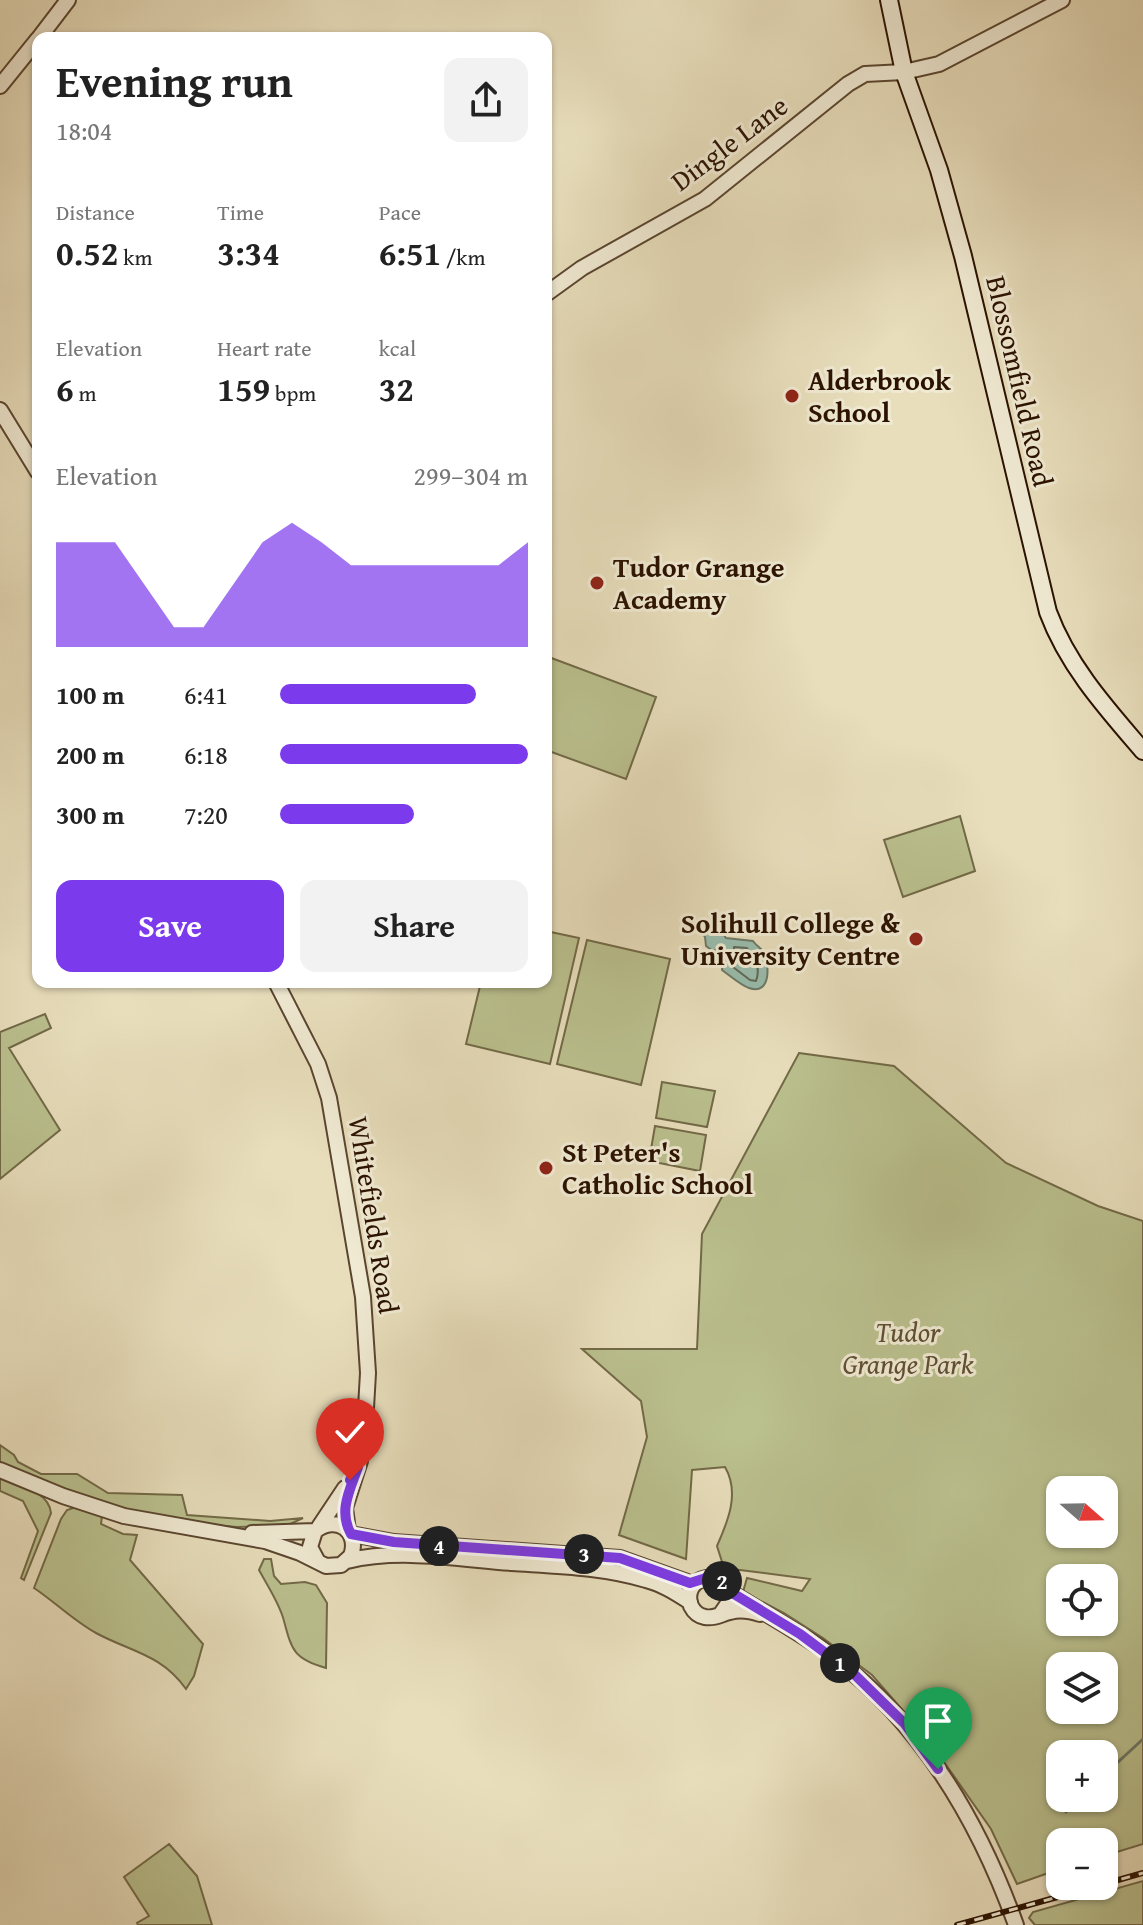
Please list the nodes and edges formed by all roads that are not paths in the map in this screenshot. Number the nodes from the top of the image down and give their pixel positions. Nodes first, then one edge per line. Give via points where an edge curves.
1 (68, 0) edge
2 (889, 0) edge
3 (1062, 0) edge
4 (43, 32) edge
5 (32, 46) edge
6 (904, 72) junction
7 (0, 86) edge
8 (552, 290) edge
9 (0, 410) edge
10 (32, 462) edge
11 (1143, 751) edge
12 (279, 988) edge
13 (358, 1467) junction
14 (0, 1470) edge
15 (317, 1529) junction
16 (350, 1532) junction
17 (234, 1534) junction
18 (347, 1561) junction
19 (318, 1562) junction
20 (696, 1583) junction
21 (729, 1591) junction
22 (690, 1602) junction
23 (720, 1615) junction
24 (776, 1620) junction
25 (1016, 1925) edge

1 - 4 street
2 - 6 main road, Blossomfield Road
3 - 6 street, Dingle Lane via 939,64
5 - 7 street
6 - 8 street, Dingle Lane via 865,74 848,84 705,199
6 - 11 main road, Blossomfield Road via 963,256 1048,612 1081,675
9 - 10 street
12 - 13 street, Whitefields Road via 318,1064 329,1098 350,1211 368,1373
13 - 15 street, Whitefields Road
13 - 16 street, Whitefields Road via 345,1508
14 - 17 street via 124,1516
15 - 16 street via 330,1523
15 - 17 street
15 - 19 street via 310,1547
16 - 18 street via 354,1550
16 - 20 street via 394,1542 620,1558
17 - 19 street
18 - 19 street via 332,1567
18 - 22 street via 407,1556 572,1567 646,1579
20 - 21 street via 712,1577
20 - 22 street
21 - 23 street
21 - 24 street
22 - 23 street via 703,1616
23 - 24 street via 737,1610
24 - 25 street via 855,1675 905,1724 962,1806

